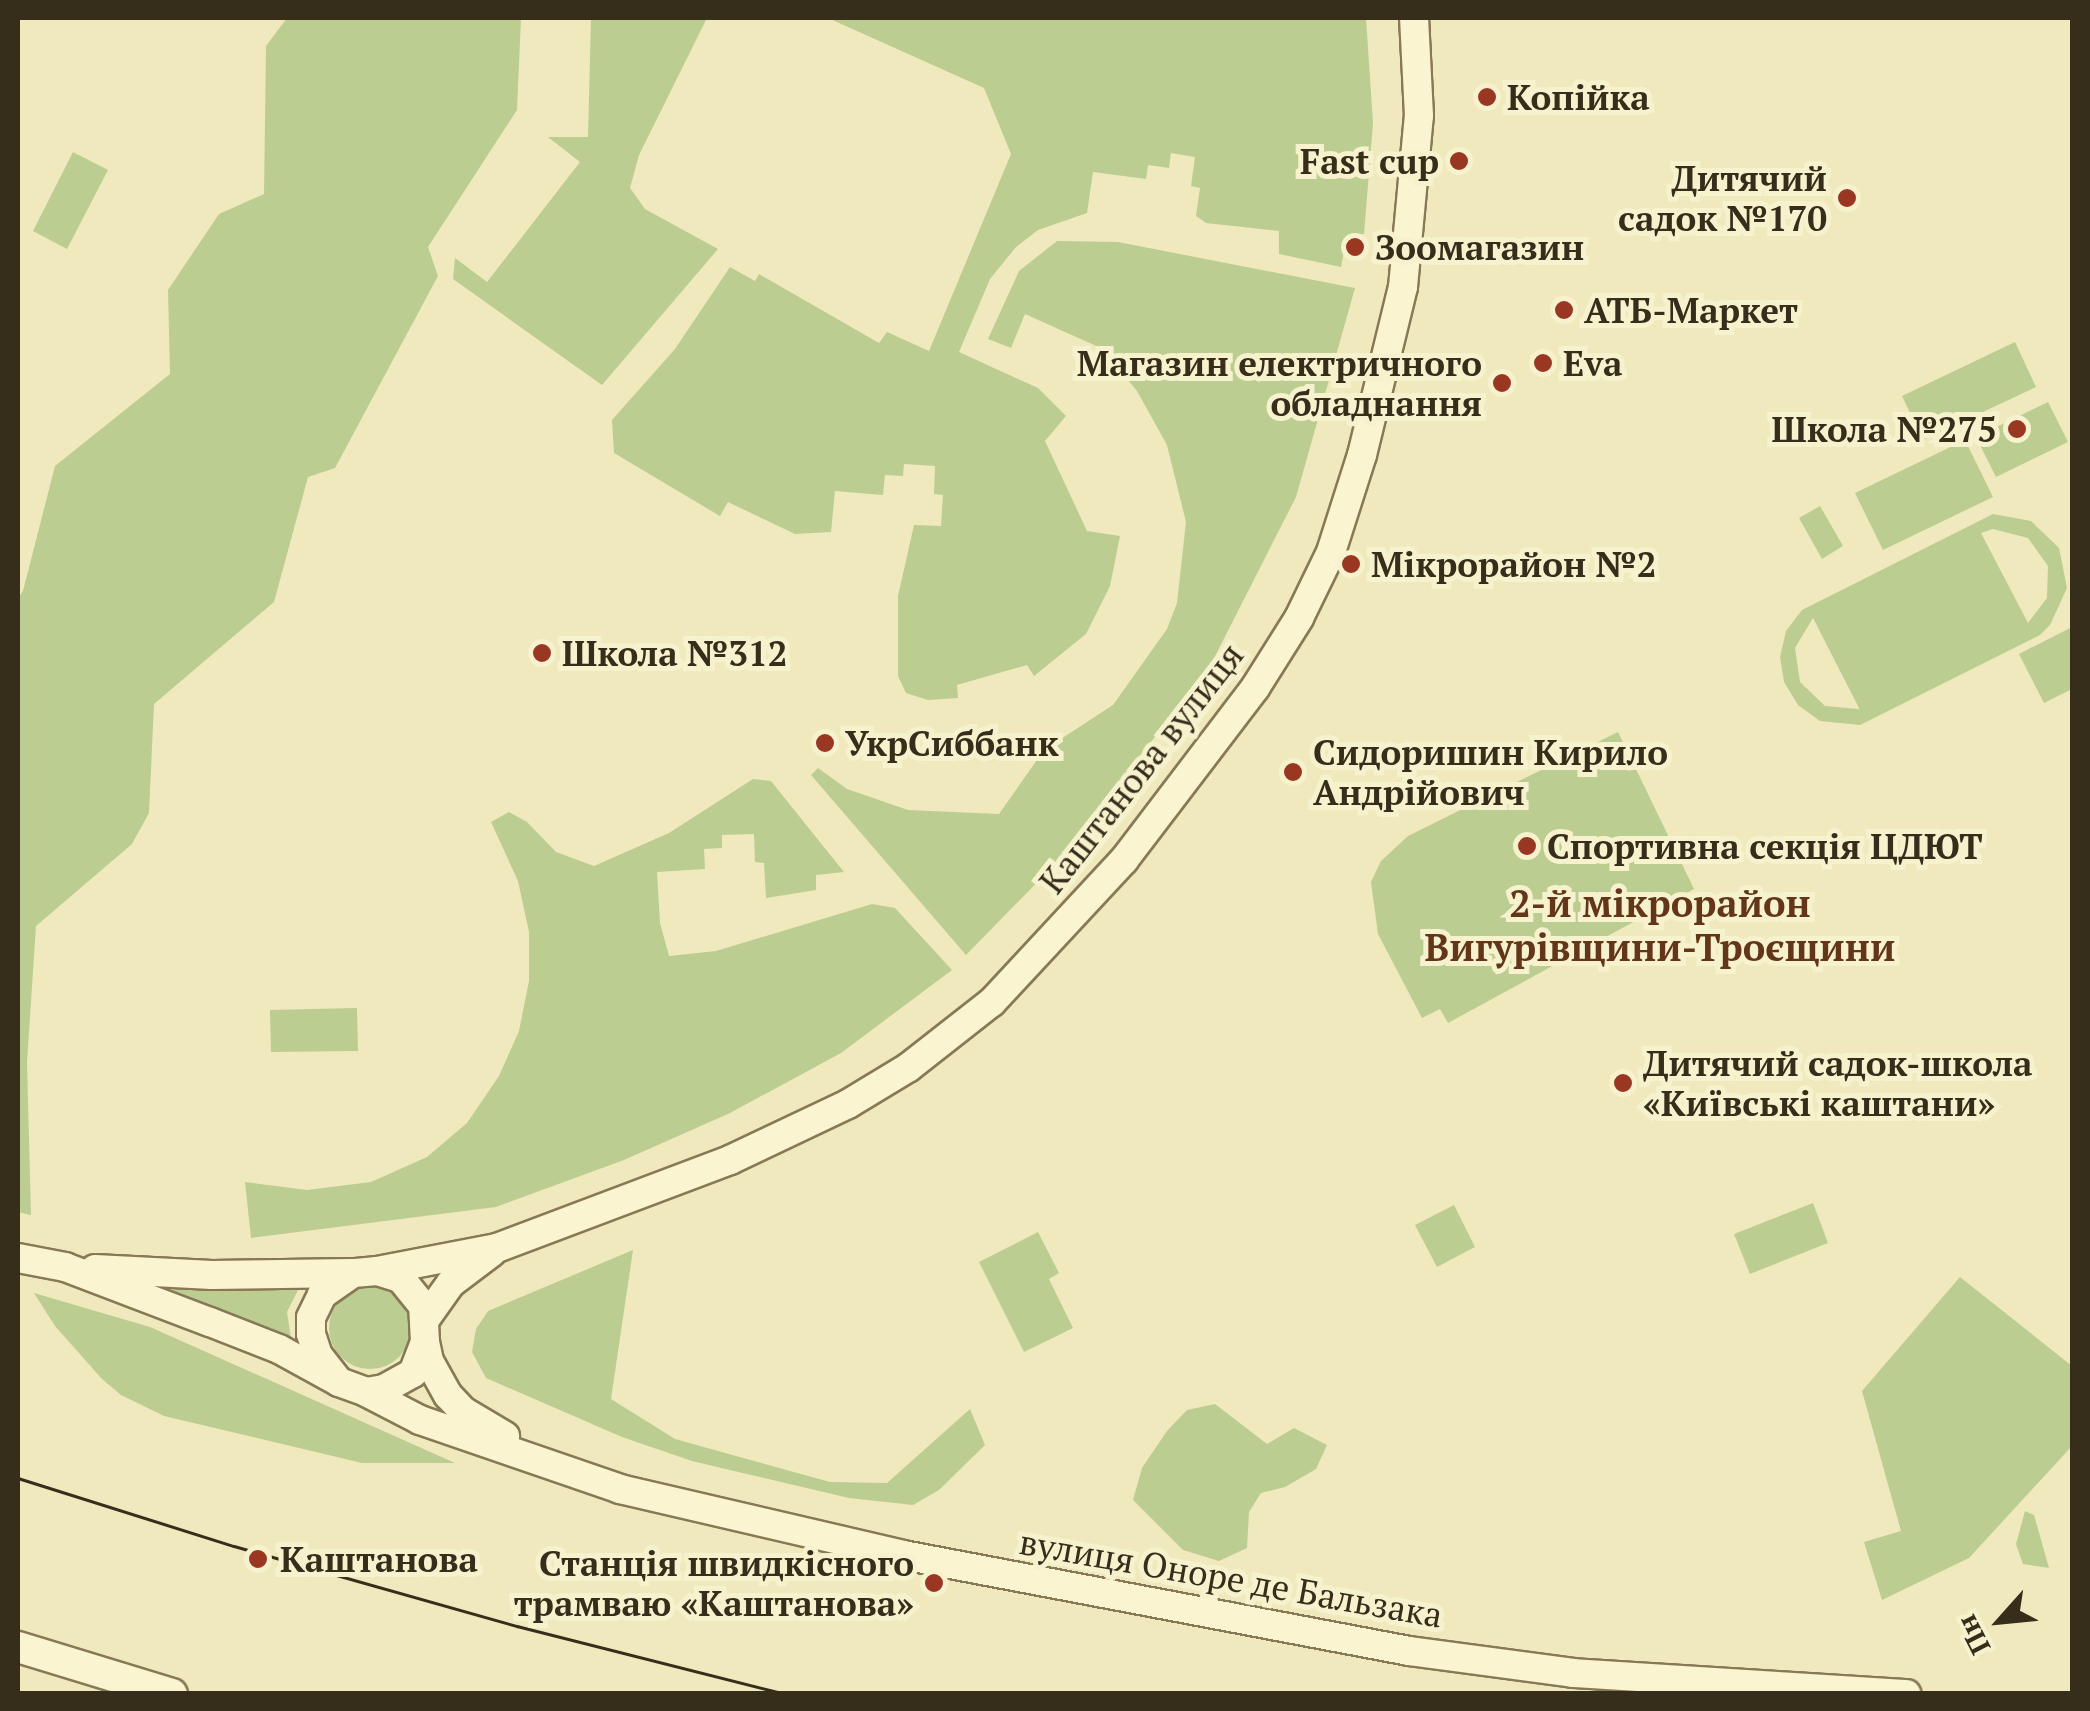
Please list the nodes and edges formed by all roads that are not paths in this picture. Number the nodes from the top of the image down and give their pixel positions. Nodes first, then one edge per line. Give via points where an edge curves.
1 (1414, 18) edge
2 (497, 1248) junction
3 (18, 1258) edge
4 (65, 1268) junction
5 (365, 1272) junction
6 (426, 1330) junction
7 (338, 1382) junction
8 (366, 1392) junction
9 (554, 1464) junction
10 (18, 1648) edge
11 (172, 1694) edge
12 (1906, 1694) edge

1 - 2 street, Каштанова вулиця via 1419,116 1403,287 1362,456 1331,552 1299,618 1201,764 1039,956 909,1067 772,1142
2 - 5 street, Каштанова вулиця
2 - 6 street, Каштанова вулиця via 451,1283
3 - 4 street
4 - 5 street via 212,1275
4 - 7 street via 279,1349
5 - 6 street via 409,1286
5 - 7 street via 322,1296 311,1318 318,1355
6 - 8 street via 413,1374
6 - 9 street, вулиця Оноре де Бальзака via 440,1384 463,1411
7 - 8 street
8 - 9 street, вулиця Оноре де Бальзака via 420,1420
9 - 12 street, вулиця Оноре де Бальзака via 620,1489 794,1533 1409,1651 1588,1674
10 - 11 main road

